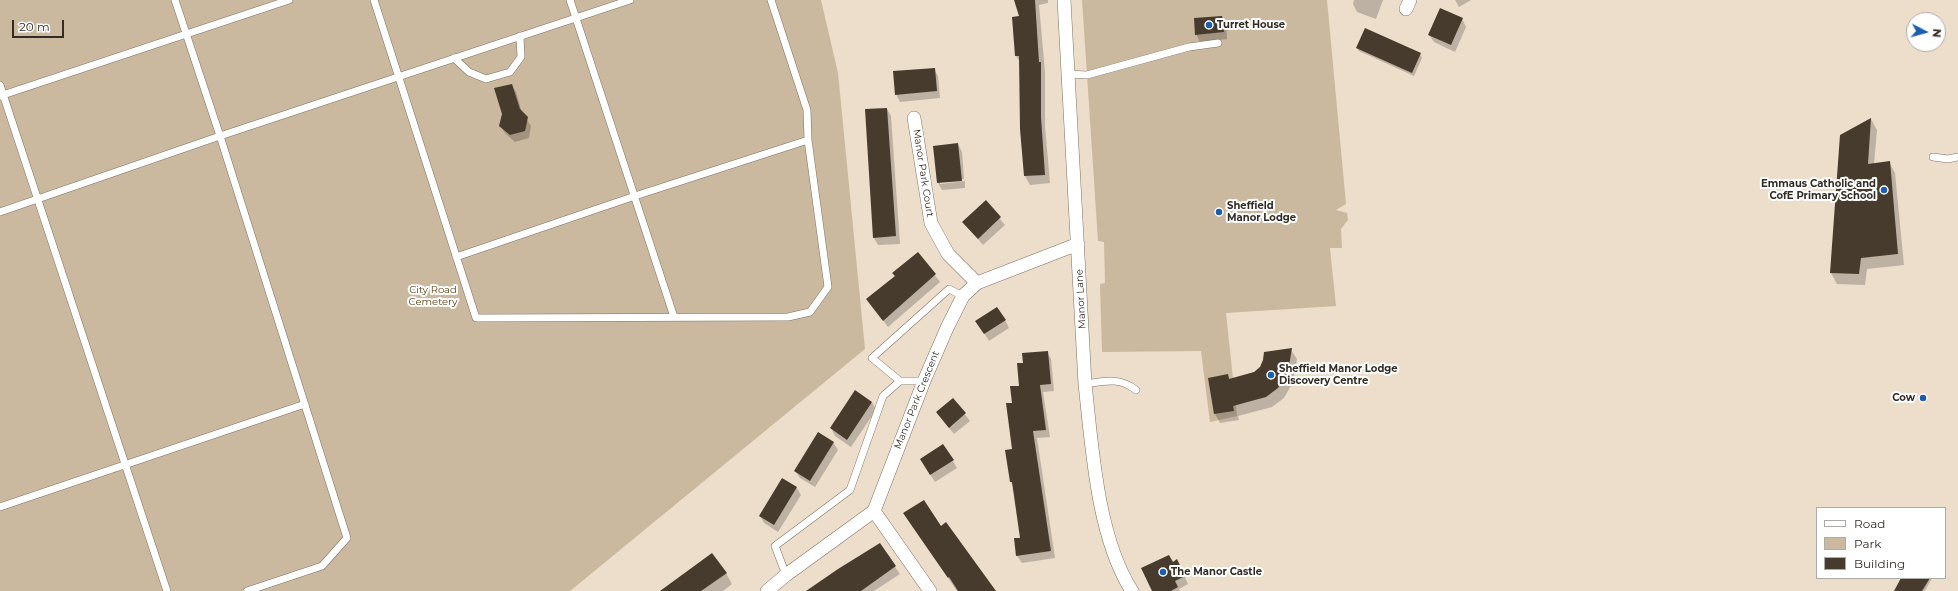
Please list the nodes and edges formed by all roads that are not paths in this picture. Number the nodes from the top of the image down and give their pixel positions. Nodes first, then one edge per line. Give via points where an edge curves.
1 (175, 0) edge
2 (289, 0) edge
3 (374, 0) edge
4 (570, 0) edge
5 (630, 0) edge
6 (771, 0) edge
7 (1064, 0) edge
8 (575, 18) junction
9 (186, 34) junction
10 (520, 36) junction
11 (1218, 43) dead end
12 (454, 58) junction
13 (1068, 74) junction
14 (398, 77) junction
15 (0, 85) edge
16 (2, 96) edge
17 (914, 118) dead end
18 (220, 136) junction
19 (808, 140) junction
20 (1932, 157) dead end
21 (1958, 157) edge
22 (635, 196) junction
23 (37, 200) junction
24 (0, 212) edge
25 (1078, 244) junction
26 (456, 257) junction
27 (977, 283) junction
28 (963, 296) junction
29 (674, 317) junction
30 (900, 381) junction
31 (924, 381) junction
32 (1086, 384) junction
33 (1136, 390) dead end
34 (305, 404) junction
35 (125, 465) junction
36 (0, 507) edge
37 (874, 511) junction
38 (786, 575) junction
39 (775, 588) edge
40 (166, 591) edge
41 (247, 591) edge
42 (930, 591) edge
43 (1132, 591) edge

1 - 9 lane
2 - 9 lane
3 - 14 lane
4 - 8 lane
5 - 8 lane
6 - 19 lane via 807,110
7 - 13 street, Manor Lane
8 - 10 lane
8 - 22 lane
9 - 16 lane
9 - 18 lane
10 - 12 lane
10 - 12 lane via 520,57 510,72 486,79 470,72
11 - 13 lane via 1189,47 1087,75
12 - 14 lane
13 - 25 street, Manor Lane
14 - 18 lane
14 - 26 lane
15 - 16 lane
16 - 23 lane
17 - 27 street, Manor Park Court via 931,223 948,254
18 - 23 lane
18 - 34 lane
19 - 22 lane
19 - 29 lane via 828,287 810,312 788,317
20 - 21 lane
22 - 26 lane
22 - 29 lane
23 - 24 lane
23 - 35 lane
25 - 27 street, Manor Park Crescent
25 - 32 street, Manor Lane
26 - 29 lane via 476,318
27 - 28 street, Manor Park Crescent
28 - 30 lane via 949,289 872,358
28 - 31 street, Manor Park Crescent via 946,328
30 - 31 lane
30 - 38 lane via 883,396 850,490 775,546
31 - 37 street, Manor Park Crescent
32 - 33 lane via 1113,380 1128,384
32 - 43 street, Manor Lane via 1103,511 1116,557
34 - 35 lane
34 - 41 lane via 347,538 322,566
35 - 36 lane
35 - 40 lane
37 - 38 street
37 - 42 street
38 - 39 street

